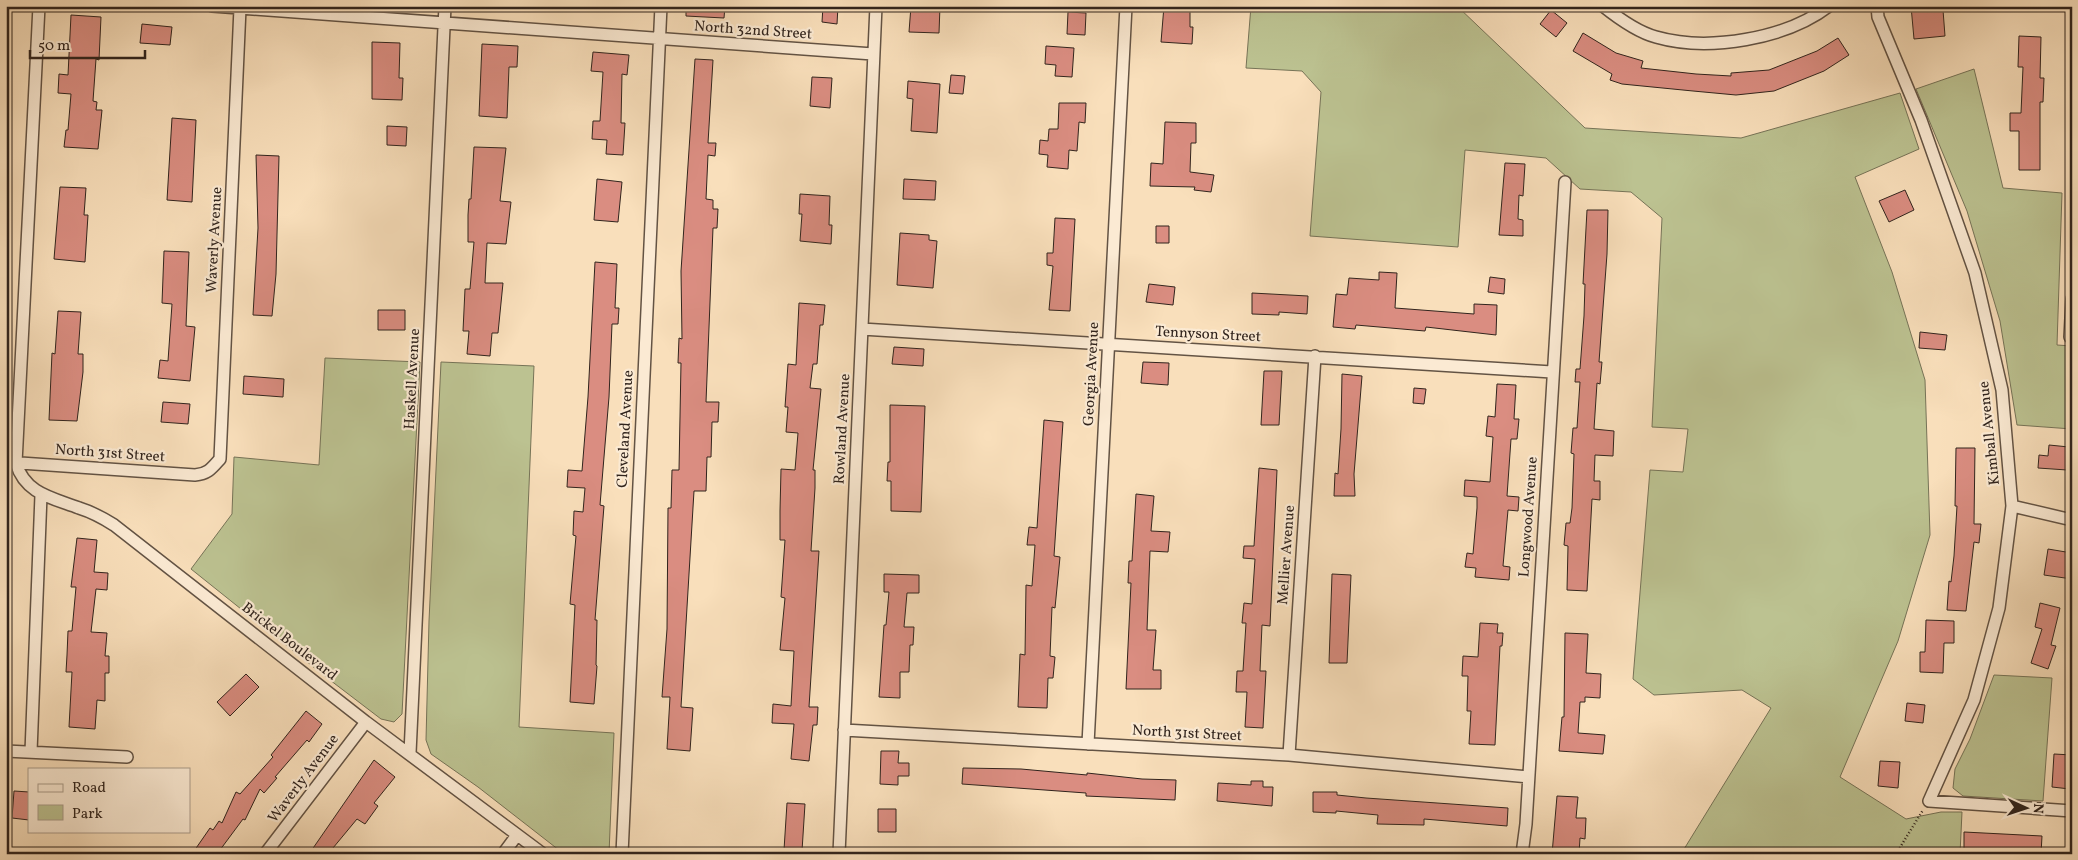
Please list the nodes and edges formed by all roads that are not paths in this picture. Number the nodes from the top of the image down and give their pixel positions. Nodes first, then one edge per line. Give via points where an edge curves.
1 (39, 6) edge
2 (212, 6) edge
3 (444, 6) edge
4 (661, 6) edge
5 (876, 6) edge
6 (1126, 6) edge
7 (1603, 6) edge
8 (1828, 6) edge
9 (1877, 6) edge
10 (240, 8) junction
11 (444, 24) junction
12 (659, 39) junction
13 (873, 54) junction
14 (1565, 182) dead end
15 (2072, 299) edge
16 (862, 329) junction
17 (2070, 337) dead end
18 (1108, 345) junction
19 (1316, 356) junction
20 (1552, 372) junction
21 (11, 463) edge
22 (211, 470) joint
23 (41, 495) junction
24 (2012, 506) junction
25 (2072, 520) edge
26 (366, 722) junction
27 (844, 730) junction
28 (1088, 744) junction
29 (6, 751) edge
30 (31, 752) junction
31 (410, 753) junction
32 (1289, 755) junction
33 (127, 757) dead end
34 (1528, 777) junction
35 (2072, 811) edge
36 (517, 834) junction
37 (265, 854) edge
38 (503, 854) edge
39 (543, 854) edge
40 (622, 854) edge
41 (839, 854) edge
42 (1522, 854) edge

1 - 21 street
2 - 10 street, North 32nd Street
3 - 11 street, Haskell Avenue
4 - 12 street, Cleveland Avenue
5 - 13 street, Rowland Avenue
6 - 18 street, Georgia Avenue
7 - 8 street via 1655,37 1689,42 1751,40 1814,18
9 - 24 street, Kimball Avenue via 1878,17 1921,120 1975,273 2002,390
10 - 11 street, North 32nd Street
10 - 22 street, Waverly Avenue via 220,459
11 - 12 street, North 32nd Street
11 - 31 street, Haskell Avenue
12 - 13 street, North 32nd Street
12 - 40 street, Cleveland Avenue
13 - 16 street, Rowland Avenue
14 - 20 street, Longwood Avenue
15 - 17 street
16 - 18 street, Tennyson Street
16 - 27 street, Rowland Avenue
18 - 19 street, Tennyson Street
18 - 28 street, Georgia Avenue
19 - 20 street, Tennyson Street
19 - 32 street, Mellier Avenue
20 - 34 street, Longwood Avenue
21 - 22 street, North 31st Street via 195,475
21 - 23 street, Brickel Boulevard
23 - 26 street, Brickel Boulevard via 95,514 114,525
23 - 30 street
24 - 25 street
24 - 35 street, Kimball Avenue via 1999,608 1974,700 1929,801
26 - 31 street, Brickel Boulevard
26 - 37 street, Waverly Avenue
27 - 28 street, North 31st Street
27 - 41 street, Rowland Avenue
28 - 32 street, North 31st Street
29 - 30 street
30 - 33 street
31 - 36 street, Brickel Boulevard
32 - 34 street, North 31st Street
34 - 42 street, Longwood Avenue
36 - 38 street
36 - 39 street, Brickel Boulevard

